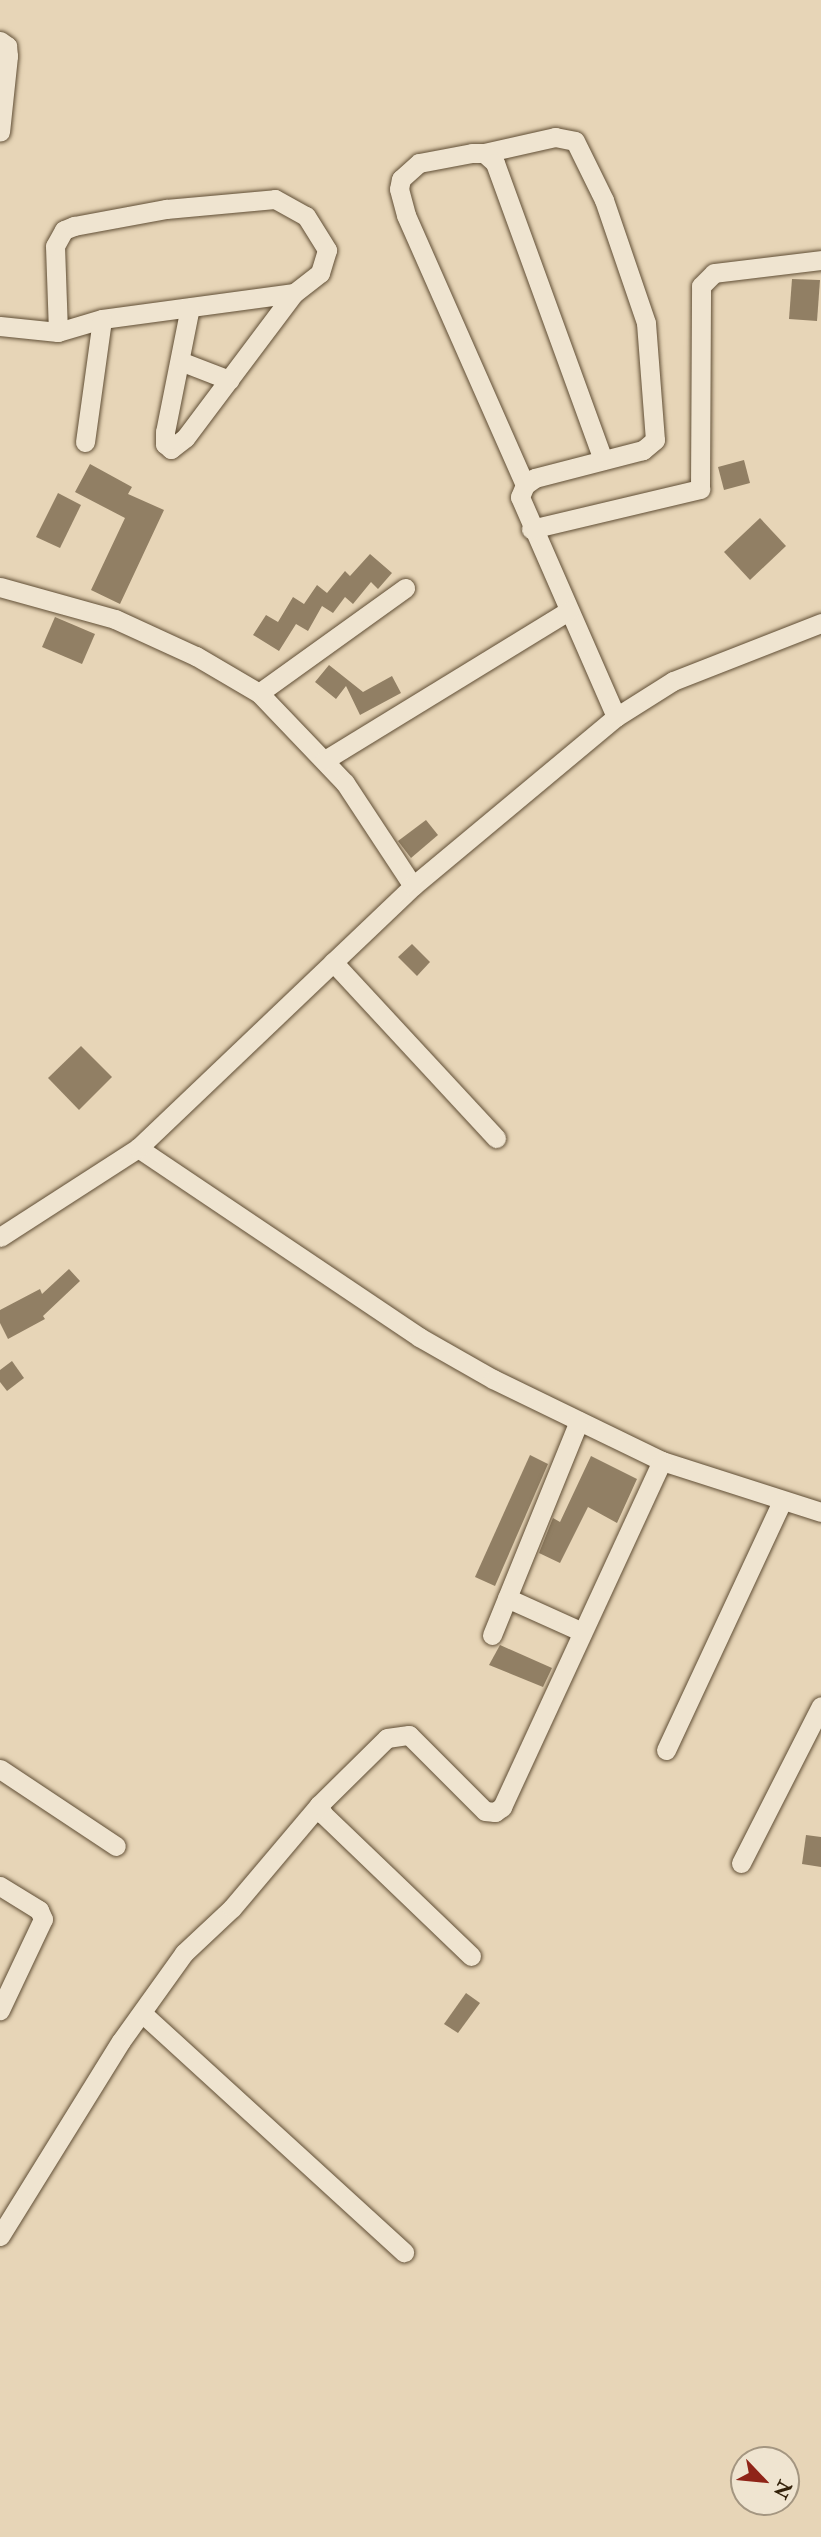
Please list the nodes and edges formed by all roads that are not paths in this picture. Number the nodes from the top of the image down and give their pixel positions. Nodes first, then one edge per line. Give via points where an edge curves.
1 (0, 41) edge
2 (0, 132) edge
3 (484, 153) junction
4 (821, 260) edge
5 (293, 293) junction
6 (190, 307) junction
7 (102, 318) junction
8 (0, 327) edge
9 (58, 331) junction
10 (180, 362) junction
11 (229, 380) junction
12 (85, 442) dead end
13 (603, 460) junction
14 (525, 485) junction
15 (531, 529) junction
16 (0, 587) edge
17 (405, 589) dead end
18 (568, 611) junction
19 (821, 623) edge
20 (259, 693) junction
21 (616, 717) junction
22 (326, 760) junction
23 (412, 886) junction
24 (333, 962) junction
25 (496, 1138) dead end
26 (138, 1149) junction
27 (0, 1237) edge
28 (579, 1421) junction
29 (662, 1461) junction
30 (781, 1503) junction
31 (821, 1512) edge
32 (507, 1598) junction
33 (580, 1631) junction
34 (492, 1635) dead end
35 (821, 1706) edge
36 (666, 1750) dead end
37 (0, 1769) edge
38 (319, 1805) junction
39 (116, 1846) dead end
40 (741, 1863) dead end
41 (0, 1886) edge
42 (471, 1956) dead end
43 (0, 2008) edge
44 (142, 2012) junction
45 (0, 2236) edge
46 (404, 2252) dead end

1 - 2 street via 7,46 8,56
3 - 13 street via 499,175
3 - 13 street via 555,136 569,138 581,149 604,200 646,323 655,440 643,450
3 - 14 street via 419,163 409,169 399,189
4 - 15 street via 714,272 701,286 700,489
5 - 6 street
5 - 9 street via 320,272 327,250 295,206 275,199 166,209 64,230 55,246
5 - 11 street
6 - 7 street
6 - 10 street
7 - 9 street
7 - 12 street
8 - 9 street
10 - 11 street
10 - 11 street via 165,432 165,444 171,449 185,438
13 - 14 street
14 - 15 street via 522,508
15 - 18 street
16 - 20 street via 115,619 196,656
17 - 20 street
18 - 21 street
18 - 22 street
19 - 21 street via 673,681
20 - 22 street
21 - 23 street
22 - 23 street via 366,811
23 - 24 street
24 - 25 street
24 - 26 street
26 - 27 street
26 - 28 street via 419,1337
28 - 29 street
28 - 32 street
29 - 30 street
29 - 33 street
30 - 31 street
30 - 36 street
32 - 33 street
32 - 34 street
33 - 38 street via 499,1810 485,1811 420,1742 398,1734 387,1738
35 - 40 street
37 - 39 street
38 - 42 street via 323,1814
38 - 44 street via 232,1908 199,1936
41 - 43 street via 38,1910 43,1919
44 - 45 street
44 - 46 street

